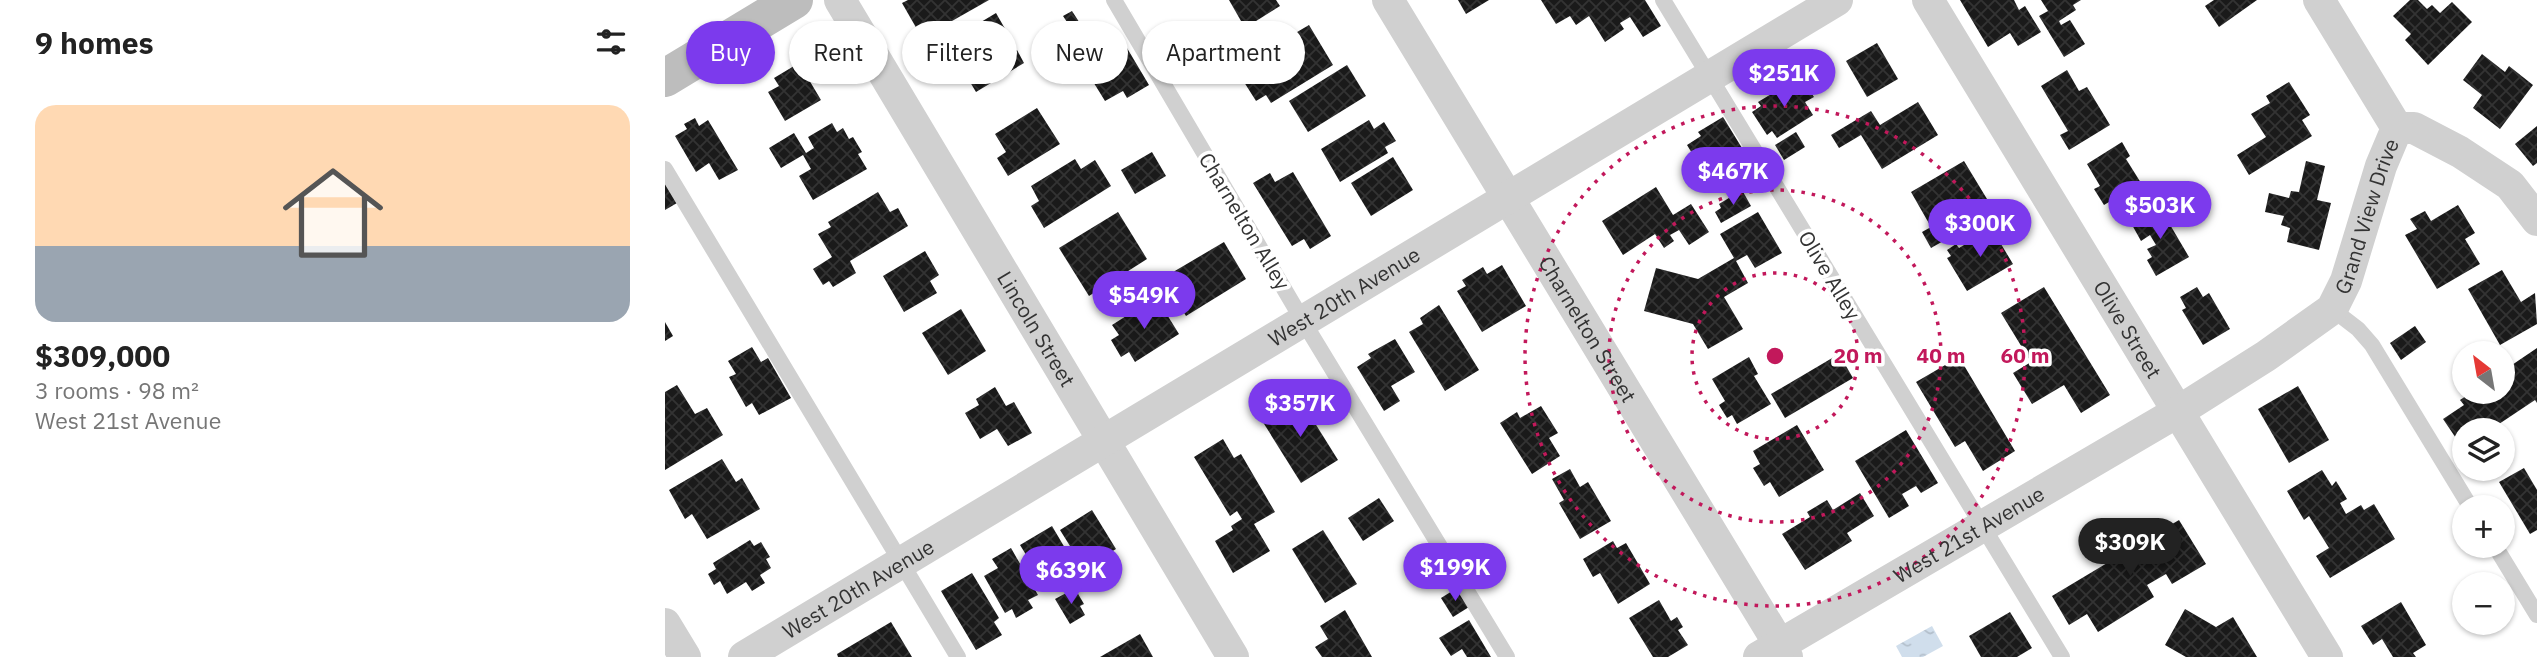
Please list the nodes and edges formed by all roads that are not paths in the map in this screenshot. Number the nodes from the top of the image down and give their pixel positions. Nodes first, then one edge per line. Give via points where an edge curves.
1 (794, 0) edge
2 (840, 0) edge
3 (1114, 0) edge
4 (1388, 0) edge
5 (1663, 0) edge
6 (1837, 0) edge
7 (1928, 0) edge
8 (2319, 0) edge
9 (1709, 77) junction
10 (665, 78) edge
11 (2397, 128) junction
12 (665, 169) edge
13 (1509, 197) junction
14 (2537, 220) edge
15 (2332, 309) junction
16 (1303, 321) junction
17 (2179, 411) junction
18 (1103, 441) junction
19 (2464, 495) edge
20 (1983, 527) junction
21 (2502, 558) edge
22 (900, 563) junction
23 (2537, 615) edge
24 (665, 624) edge
25 (1776, 653) edge
26 (685, 657) edge
27 (744, 657) edge
28 (958, 657) edge
29 (1233, 657) edge
30 (1507, 657) edge
31 (2062, 657) edge
32 (2327, 657) edge

1 - 10 street
2 - 18 street, Lincoln Street
3 - 16 lane, Charnelton Alley
4 - 13 street, Charnelton Street
5 - 9 lane, Olive Alley
6 - 9 street, West 20th Avenue
7 - 17 street, Olive Street
8 - 11 street, Grand View Drive
9 - 13 street, West 20th Avenue
9 - 20 lane, Olive Alley
11 - 14 street via 2414,128 2460,152 2510,185
11 - 15 street, Grand View Drive via 2346,281
12 - 22 lane
13 - 16 street, West 20th Avenue
13 - 25 street, Charnelton Street
15 - 17 street, Grand View Drive
15 - 19 lane via 2372,345
16 - 18 street, West 20th Avenue
16 - 30 lane, Charnelton Alley
17 - 20 street, West 21st Avenue
17 - 32 street, Olive Street
18 - 22 street, West 20th Avenue
18 - 29 street, Lincoln Street
20 - 25 street, West 21st Avenue
20 - 31 lane, Olive Alley
21 - 23 lane
22 - 27 street, West 20th Avenue
22 - 28 lane
24 - 26 street

